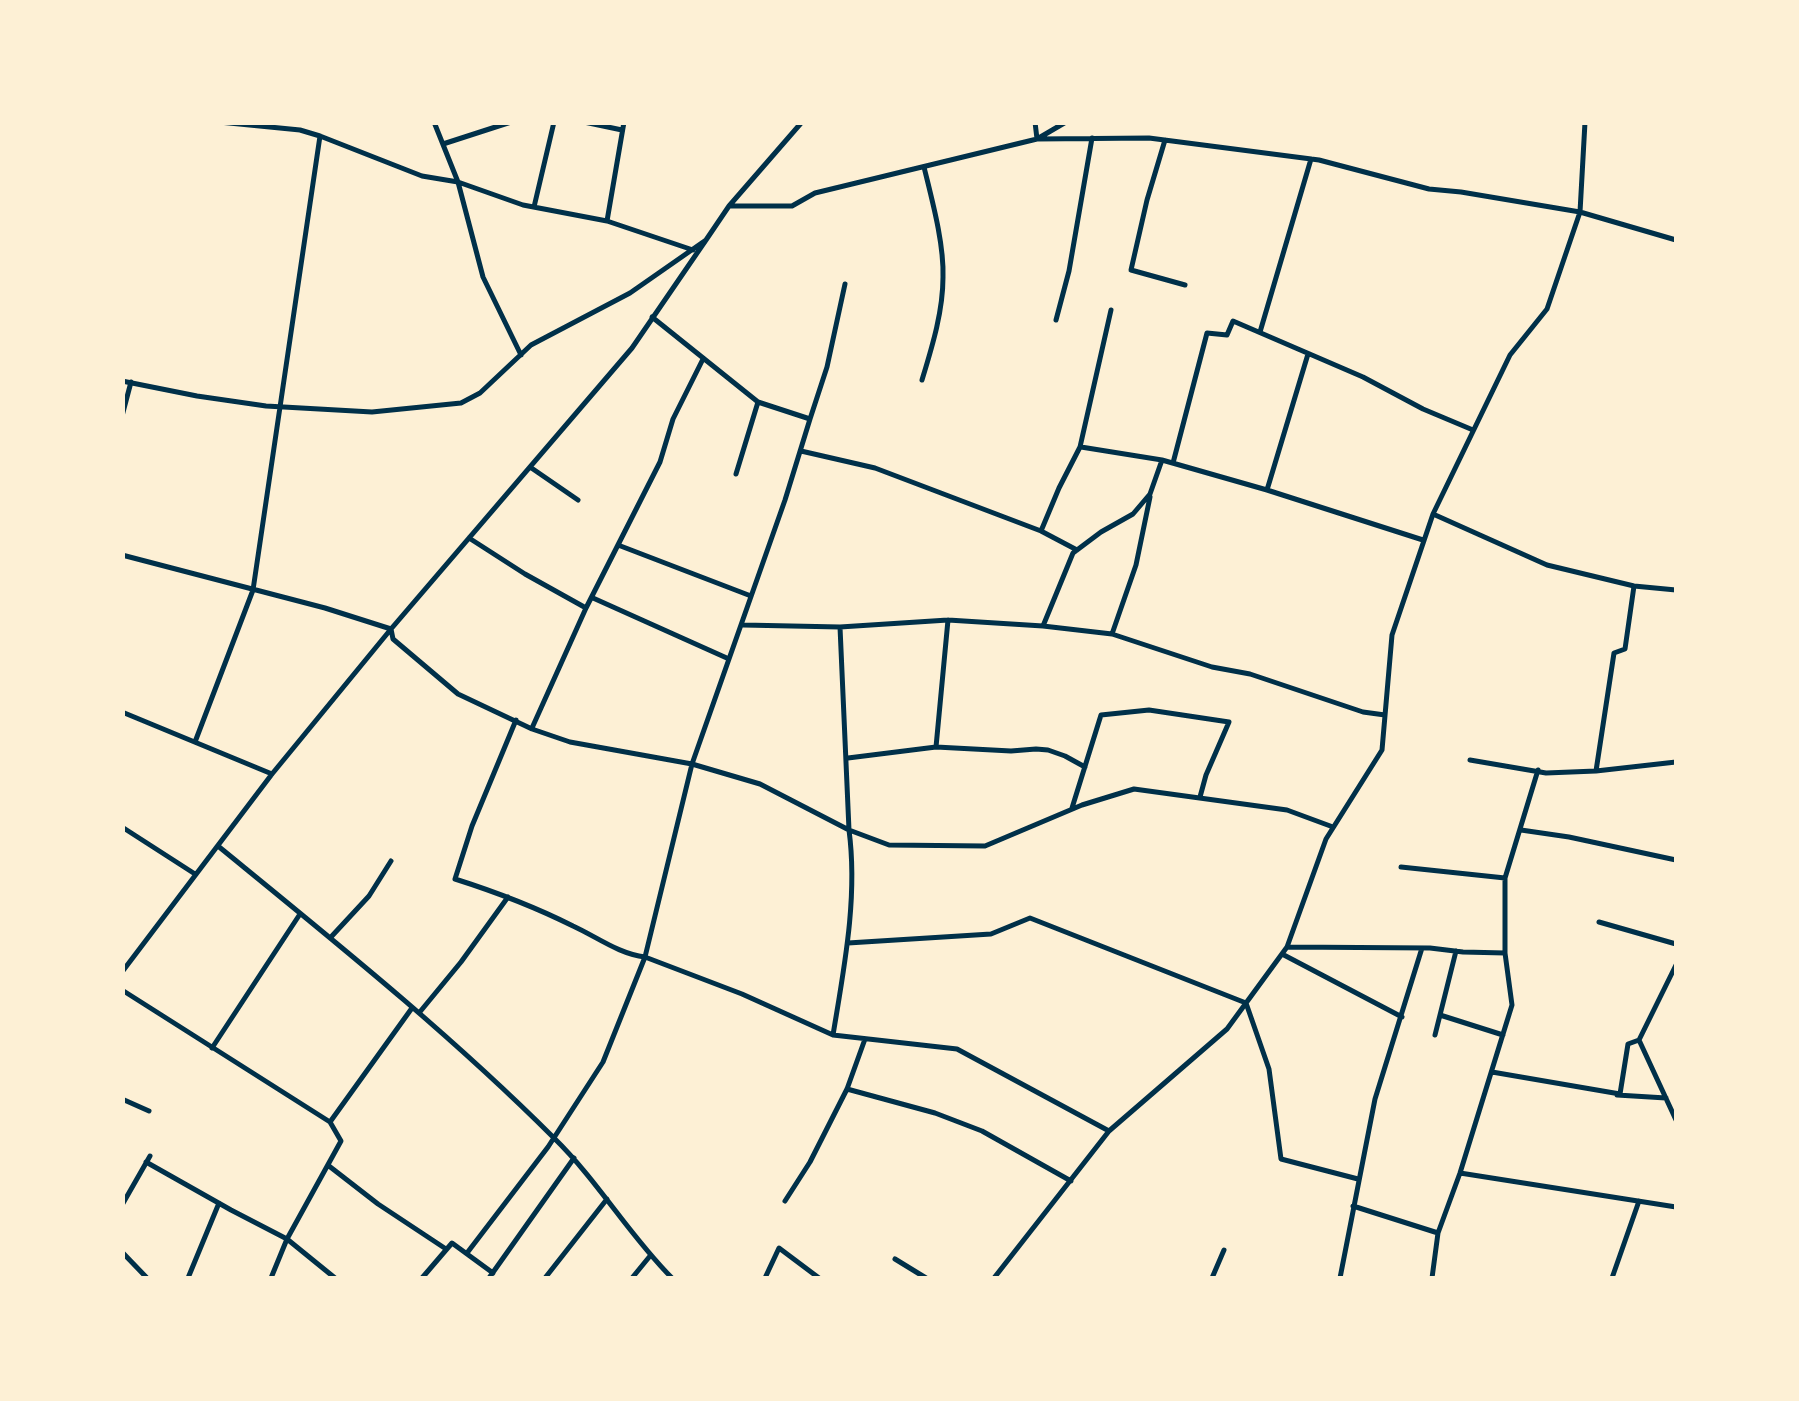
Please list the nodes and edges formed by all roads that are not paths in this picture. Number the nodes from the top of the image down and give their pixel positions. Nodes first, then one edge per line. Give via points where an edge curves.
1 (219, 122) edge
2 (434, 122) edge
3 (512, 122) edge
4 (554, 122) edge
5 (584, 122) edge
6 (802, 122) edge
7 (1035, 122) edge
8 (1066, 122) edge
9 (1585, 122) edge
10 (623, 126) edge
11 (320, 136) junction
12 (1092, 138) junction
13 (1037, 139) junction
14 (1165, 140) junction
15 (442, 144) junction
16 (1311, 159) junction
17 (924, 166) junction
18 (458, 182) junction
19 (729, 206) junction
20 (534, 207) junction
21 (1580, 212) junction
22 (608, 221) junction
23 (706, 240) junction
24 (1676, 240) edge
25 (693, 250) junction
26 (845, 284) dead end
27 (1185, 285) dead end
28 (1111, 310) dead end
29 (652, 317) junction
30 (1056, 320) dead end
31 (1260, 332) junction
32 (1308, 352) junction
33 (520, 355) junction
34 (702, 360) junction
35 (122, 380) edge
36 (922, 380) dead end
37 (131, 382) junction
38 (758, 402) junction
39 (279, 406) junction
40 (122, 416) edge
41 (810, 418) junction
42 (1473, 430) junction
43 (1080, 446) junction
44 (801, 451) junction
45 (1162, 460) junction
46 (1173, 463) junction
47 (530, 467) junction
48 (736, 474) dead end
49 (1268, 490) junction
50 (1150, 494) junction
51 (578, 500) dead end
52 (1433, 514) junction
53 (1042, 531) junction
54 (469, 538) junction
55 (1423, 540) junction
56 (618, 545) junction
57 (1077, 550) junction
58 (122, 556) edge
59 (1634, 586) junction
60 (253, 590) junction
61 (1676, 590) edge
62 (751, 596) junction
63 (592, 598) junction
64 (586, 608) junction
65 (948, 620) junction
66 (742, 625) junction
67 (1043, 626) junction
68 (840, 627) junction
69 (391, 629) junction
70 (1112, 634) junction
71 (730, 658) junction
72 (122, 712) edge
73 (1385, 715) junction
74 (516, 720) junction
75 (532, 729) junction
76 (195, 742) junction
77 (936, 747) junction
78 (847, 758) junction
79 (1470, 760) dead end
80 (1676, 762) edge
81 (692, 764) junction
82 (1084, 768) junction
83 (1538, 770) junction
84 (1596, 771) junction
85 (272, 774) junction
86 (1200, 797) junction
87 (1072, 810) junction
88 (122, 827) edge
89 (1333, 827) junction
90 (849, 830) junction
91 (1521, 830) junction
92 (218, 846) junction
93 (1676, 860) edge
94 (391, 862) dead end
95 (1401, 866) dead end
96 (195, 874) junction
97 (1506, 878) junction
98 (508, 896) junction
99 (300, 914) junction
100 (1599, 922) dead end
101 (330, 938) junction
102 (848, 943) junction
103 (1676, 944) edge
104 (1422, 948) junction
105 (1284, 951) junction
106 (1456, 951) junction
107 (1505, 953) junction
108 (645, 957) junction
109 (1676, 965) edge
110 (122, 972) edge
111 (122, 990) edge
112 (1246, 1002) junction
113 (412, 1008) junction
114 (419, 1013) junction
115 (1440, 1015) junction
116 (1402, 1017) junction
117 (833, 1035) junction
118 (1435, 1035) dead end
119 (1502, 1035) junction
120 (864, 1038) junction
121 (1638, 1040) junction
122 (212, 1048) junction
123 (1491, 1072) junction
124 (847, 1090) junction
125 (1620, 1094) junction
126 (122, 1098) edge
127 (1666, 1098) junction
128 (150, 1112) dead end
129 (1676, 1120) edge
130 (330, 1122) junction
131 (1109, 1131) junction
132 (554, 1138) junction
133 (574, 1158) junction
134 (328, 1166) junction
135 (1460, 1174) junction
136 (1358, 1179) junction
137 (1071, 1180) junction
138 (607, 1198) junction
139 (786, 1201) dead end
140 (1639, 1201) junction
141 (218, 1203) junction
142 (122, 1206) edge
143 (1352, 1206) junction
144 (1676, 1207) edge
145 (1438, 1232) junction
146 (287, 1239) junction
147 (446, 1249) junction
148 (1224, 1250) dead end
149 (122, 1252) edge
150 (468, 1253) junction
151 (650, 1256) junction
152 (895, 1258) dead end
153 (491, 1276) edge
154 (147, 1278) edge
155 (188, 1278) edge
156 (272, 1278) edge
157 (335, 1278) edge
158 (422, 1278) edge
159 (545, 1278) edge
160 (632, 1278) edge
161 (672, 1278) edge
162 (765, 1278) edge
163 (819, 1278) edge
164 (926, 1278) edge
165 (994, 1278) edge
166 (1212, 1278) edge
167 (1340, 1278) edge
168 (1432, 1278) edge
169 (1612, 1278) edge

1 - 11 street
2 - 15 street
3 - 15 street
4 - 20 street
5 - 10 street
6 - 19 street
7 - 13 street
8 - 13 street
9 - 21 street
10 - 22 street
11 - 18 street via 422,176
11 - 39 street
12 - 13 street
12 - 14 street
12 - 30 street
13 - 17 street
14 - 16 street
14 - 27 street via 1131,270
15 - 18 street
16 - 21 street via 1429,189
16 - 31 street
17 - 19 street via 815,193 792,206
17 - 36 street via 943,277
18 - 20 street
18 - 33 street via 482,278
19 - 23 street
20 - 22 street
21 - 24 street
21 - 42 street via 1548,309 1510,355
22 - 25 street
23 - 25 street
23 - 29 street
25 - 33 street
26 - 41 street
28 - 43 street
29 - 34 street
29 - 47 street
31 - 32 street
31 - 46 street via 1234,321 1227,336 1207,332
32 - 42 street
32 - 49 street
33 - 39 street via 461,404 372,412
34 - 38 street
34 - 56 street
35 - 37 street
37 - 39 street
37 - 40 street
38 - 41 street
38 - 48 street
39 - 60 street
41 - 44 street
42 - 52 street
43 - 45 street
43 - 53 street
44 - 53 street via 875,468
44 - 62 street
45 - 46 street
45 - 50 street
46 - 49 street
47 - 51 street
47 - 54 street
49 - 55 street
50 - 57 street via 1133,514
50 - 70 street via 1136,566
52 - 55 street
52 - 59 street via 1547,565
53 - 57 street
54 - 64 street
54 - 69 street
55 - 73 street via 1392,635
56 - 62 street
56 - 63 street
57 - 67 street
58 - 60 street
59 - 61 street
59 - 84 street via 1625,649 1614,653
60 - 69 street
60 - 76 street
62 - 66 street
63 - 64 street
63 - 71 street
64 - 75 street
65 - 67 street
65 - 68 street
65 - 77 street
66 - 68 street
66 - 71 street
67 - 70 street
68 - 78 street
69 - 74 street via 393,640 458,694
69 - 85 street
70 - 73 street
71 - 81 street
72 - 76 street
73 - 89 street via 1382,750
74 - 75 street
74 - 98 street via 456,879
75 - 81 street
76 - 85 street
77 - 78 street
77 - 82 street via 1048,750
78 - 90 street
79 - 83 street
80 - 84 street
81 - 90 street via 760,784
81 - 108 street
82 - 86 street via 1100,715 1149,710 1229,722
82 - 87 street
83 - 84 street
83 - 91 street
85 - 92 street
86 - 87 street via 1134,789
86 - 89 street via 1288,810
87 - 90 street via 985,846 889,846
88 - 96 street
89 - 105 street
90 - 102 street
91 - 93 street
91 - 97 street
92 - 96 street
92 - 99 street
94 - 101 street
95 - 97 street
96 - 110 street
97 - 107 street
98 - 108 street
98 - 114 street
99 - 101 street
99 - 122 street
100 - 103 street
101 - 113 street
102 - 112 street via 991,934 1030,918
102 - 117 street
104 - 105 street
104 - 106 street
104 - 116 street
105 - 112 street
105 - 116 street
106 - 107 street
106 - 115 street
107 - 119 street via 1512,1005
108 - 117 street
108 - 132 street via 603,1062
109 - 121 street
111 - 122 street
112 - 131 street via 1227,1029
112 - 136 street via 1269,1069 1281,1159
113 - 114 street
113 - 130 street
114 - 132 street
115 - 118 street
115 - 119 street
116 - 136 street
117 - 120 street
119 - 123 street
120 - 124 street
120 - 131 street via 957,1048
121 - 125 street via 1628,1044
121 - 127 street
122 - 130 street
123 - 125 street
123 - 135 street
124 - 137 street via 982,1131
124 - 139 street
125 - 127 street
126 - 128 street
127 - 129 street
130 - 134 street via 341,1141
131 - 137 street
132 - 133 street
132 - 150 street
133 - 138 street
133 - 153 street
134 - 146 street
134 - 147 street
135 - 140 street
135 - 145 street
136 - 143 street
137 - 165 street
138 - 151 street
138 - 159 street
140 - 144 street
140 - 169 street
141 - 142 street via 148,1159
141 - 146 street
141 - 155 street
143 - 145 street
143 - 167 street
145 - 168 street
146 - 156 street
146 - 157 street
147 - 150 street via 452,1243
147 - 158 street
148 - 166 street
149 - 154 street
150 - 153 street
151 - 160 street
151 - 161 street
152 - 164 street
162 - 163 street via 779,1248

